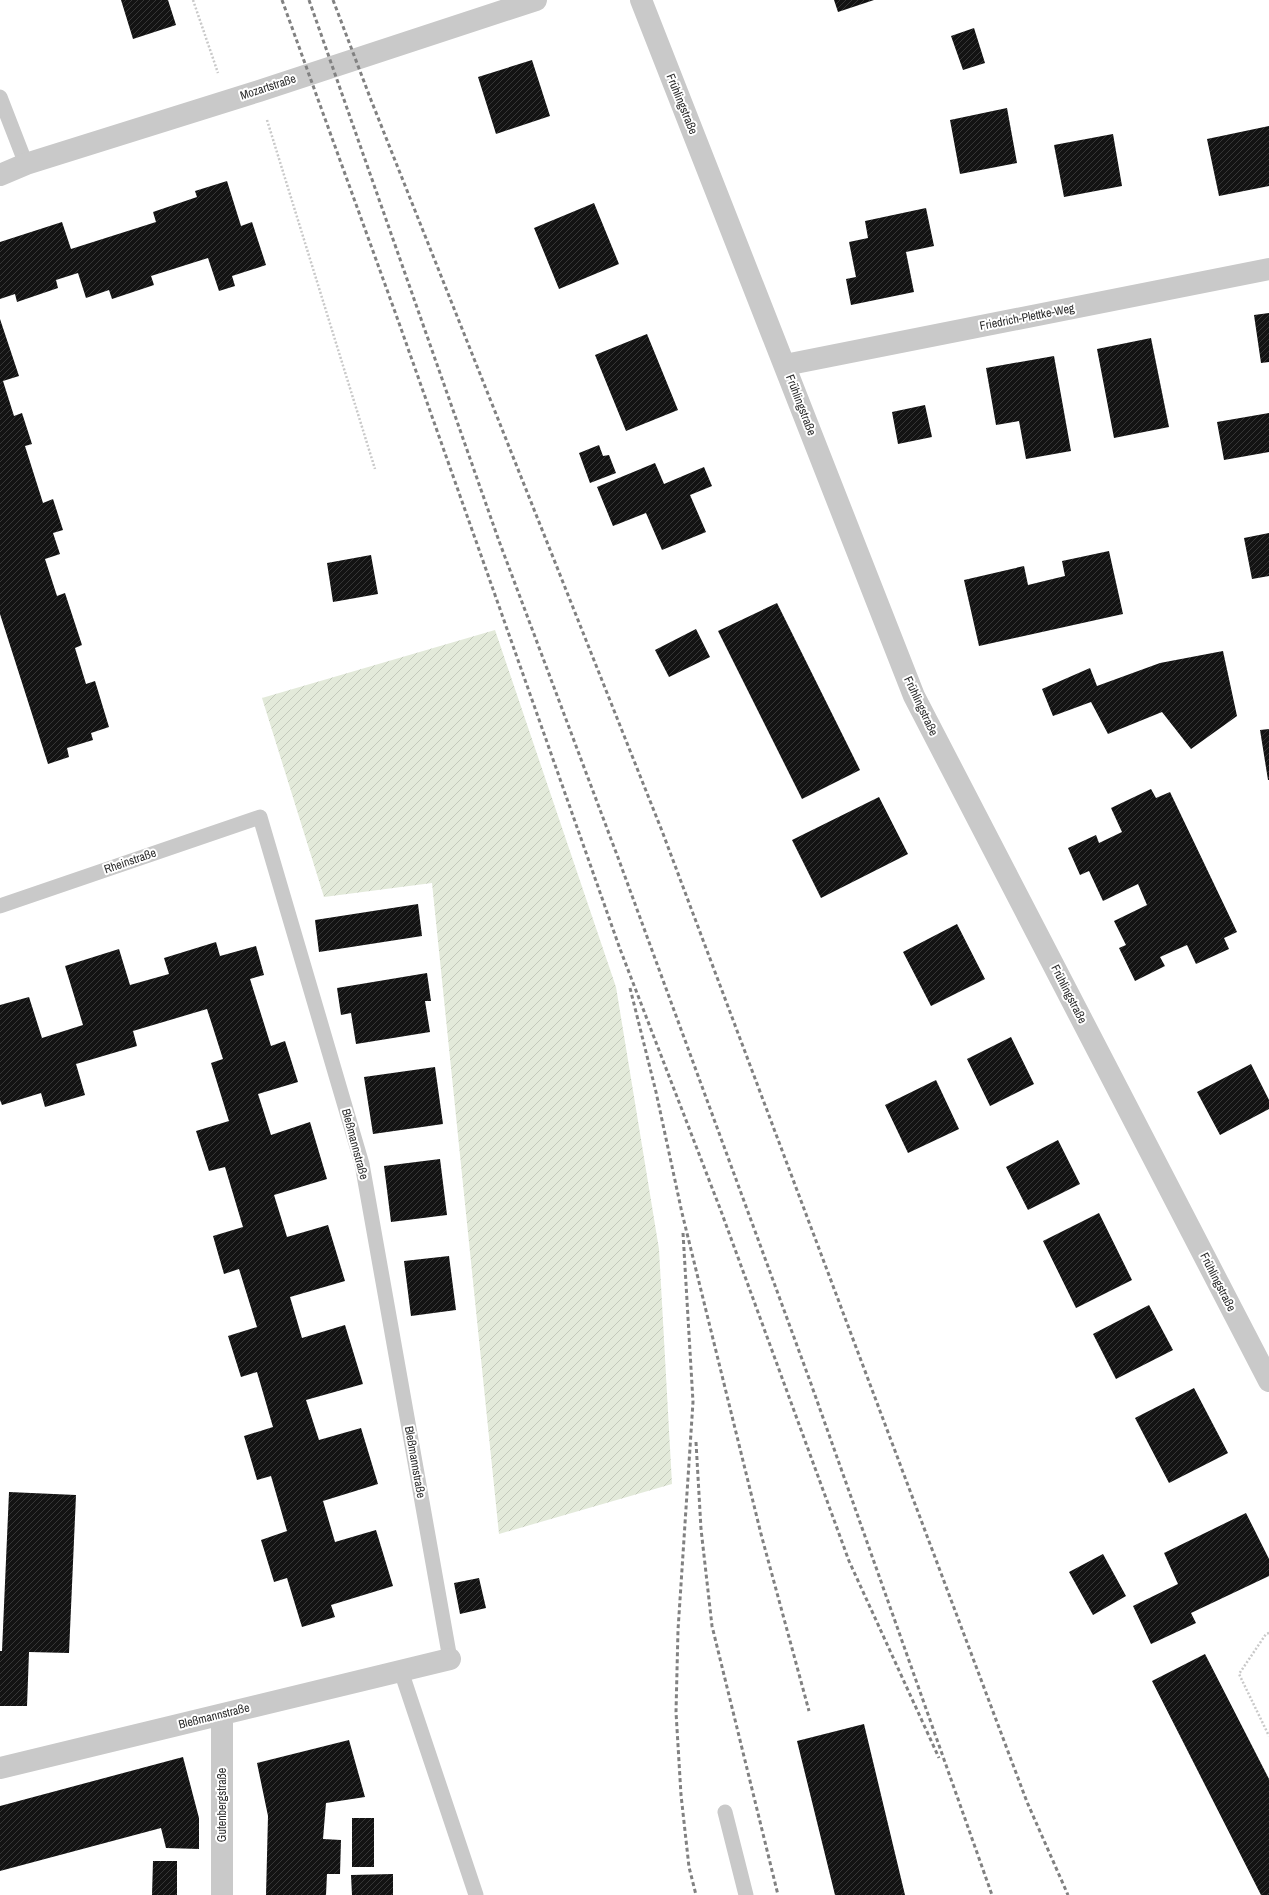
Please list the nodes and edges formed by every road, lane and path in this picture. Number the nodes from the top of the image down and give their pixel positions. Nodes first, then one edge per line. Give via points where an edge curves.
1 (193, 0) edge
2 (536, 0) edge
3 (641, 0) edge
4 (259, 91) junction
5 (0, 97) edge
6 (228, 100) junction
7 (26, 164) junction
8 (0, 176) edge
9 (1269, 269) edge
10 (785, 365) junction
11 (375, 469) dead end
12 (260, 817) joint
13 (0, 906) edge
14 (1269, 1381) edge
15 (1269, 1633) edge
16 (450, 1659) joint
17 (401, 1671) junction
18 (222, 1714) junction
19 (1269, 1736) edge
20 (0, 1768) edge
21 (725, 1812) dead end
22 (222, 1895) edge
23 (476, 1895) edge
24 (746, 1895) edge

1 - 6 path
2 - 4 street, Mozartstraße
3 - 10 street, Frühlingstraße
4 - 6 street, Mozartstraße
4 - 11 path
5 - 7 lane
6 - 7 street, Mozartstraße
7 - 8 street, Mozartstraße
9 - 10 street, Friedrich-Plettke-Weg
10 - 14 street, Frühlingstraße via 914,696
12 - 13 lane, Rheinstraße
12 - 16 lane, Bleßmannstraße via 362,1164
15 - 19 path via 1239,1674
16 - 17 street, Bleßmannstraße
17 - 18 street, Bleßmannstraße
17 - 23 lane
18 - 20 street, Bleßmannstraße
18 - 22 street, Gutenbergstraße
21 - 24 lane

